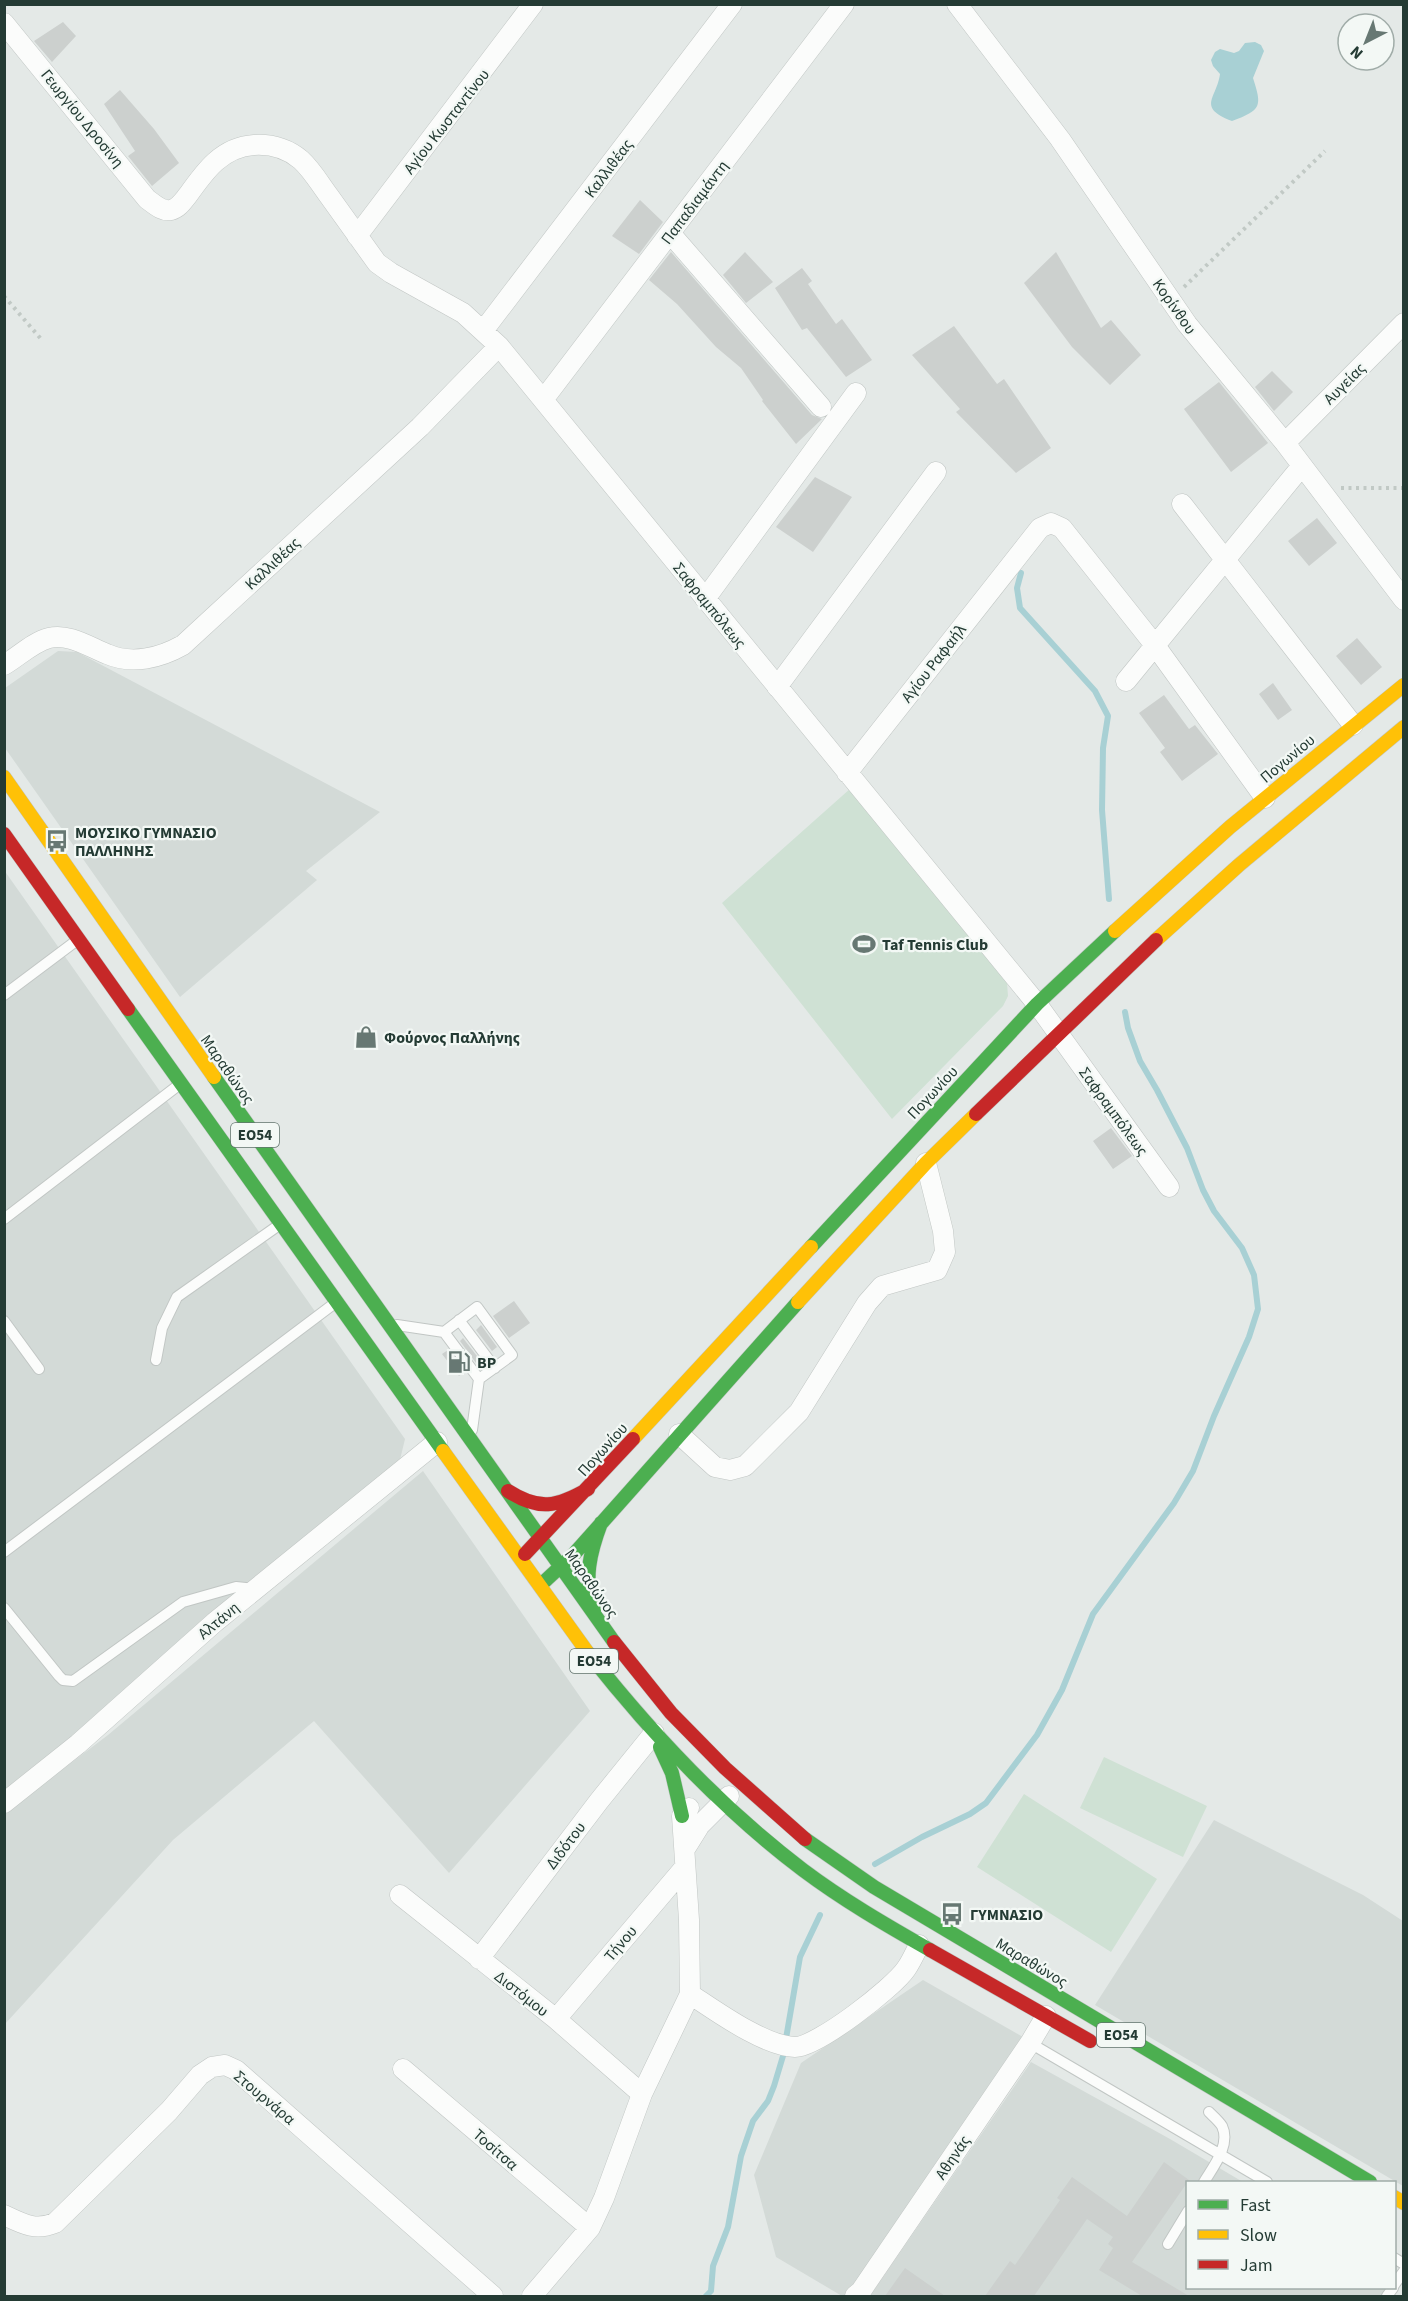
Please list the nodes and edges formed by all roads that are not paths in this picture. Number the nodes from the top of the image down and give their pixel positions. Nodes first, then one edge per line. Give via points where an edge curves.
1 (533, 4) edge
2 (732, 4) edge
3 (844, 4) edge
4 (957, 4) edge
5 (4, 22) edge
6 (164, 210) joint
7 (670, 233) junction
8 (357, 236) junction
9 (1404, 323) edge
10 (483, 331) junction
11 (499, 346) junction
12 (856, 393) dead end
13 (543, 400) junction
14 (821, 407) dead end
15 (1285, 443) junction
16 (1301, 467) junction
17 (936, 472) dead end
18 (1182, 504) dead end
19 (1224, 559) junction
20 (705, 598) junction
21 (1404, 600) edge
22 (1154, 644) junction
23 (4, 665) edge
24 (1126, 681) dead end
25 (1404, 685) edge
26 (777, 687) junction
27 (1353, 725) junction
28 (1404, 728) edge
29 (847, 773) junction
30 (4, 777) edge
31 (1265, 798) junction
32 (4, 834) edge
33 (79, 939) junction
34 (4, 995) edge
35 (1037, 1004) junction
36 (1058, 1034) junction
37 (183, 1082) junction
38 (926, 1163) junction
39 (1169, 1187) dead end
40 (4, 1219) edge
41 (282, 1222) junction
42 (337, 1302) junction
43 (459, 1320) junction
44 (4, 1322) edge
45 (390, 1324) junction
46 (444, 1332) junction
47 (156, 1360) dead end
48 (495, 1368) junction
49 (39, 1369) dead end
50 (479, 1379) junction
51 (679, 1434) junction
52 (471, 1439) junction
53 (437, 1442) junction
54 (588, 1489) junction
55 (508, 1491) junction
56 (602, 1523) junction
57 (541, 1538) junction
58 (4, 1552) edge
59 (520, 1558) junction
60 (560, 1567) junction
61 (539, 1586) junction
62 (255, 1589) junction
63 (4, 1608) edge
64 (602, 1627) junction
65 (654, 1733) junction
66 (724, 1768) junction
67 (741, 1783) junction
68 (707, 1788) junction
69 (4, 1803) edge
70 (722, 1803) junction
71 (682, 1816) junction
72 (685, 1858) junction
73 (400, 1895) dead end
74 (919, 1945) junction
75 (479, 1959) junction
76 (690, 1994) junction
77 (1046, 2016) junction
78 (556, 2019) junction
79 (1030, 2043) junction
80 (1102, 2048) dead end
81 (403, 2069) dead end
82 (642, 2094) junction
83 (1205, 2109) joint
84 (1239, 2129) dead end
85 (1220, 2155) junction
86 (1205, 2181) edge
87 (1265, 2181) edge
88 (1368, 2181) edge
89 (1186, 2214) edge
90 (4, 2215) edge
91 (590, 2228) junction
92 (1168, 2244) dead end
93 (493, 2296) edge
94 (532, 2296) edge
95 (855, 2296) edge

1 - 8 street, Αγίου Κωσταντίνου
2 - 10 street, Καλλιθέας
3 - 7 street, Παπαδιαμάντη
4 - 15 street, Κορίνθου via 1060,139 1199,340
5 - 6 street, Γεωργίου Δροσίνη via 147,199
6 - 8 street, Σαφραμπόλεως via 181,205 209,166 225,153 264,144 284,149 301,160
7 - 13 street, Παπαδιαμάντη
7 - 14 street
8 - 10 street, Σαφραμπόλεως via 377,263 463,313
9 - 15 street, Αυγείας
10 - 11 street, Σαφραμπόλεως
11 - 13 street, Σαφραμπόλεως
11 - 23 street, Καλλιθέας via 420,427 183,645 159,656 135,660 108,655 68,638 49,638
12 - 20 street
13 - 20 street, Σαφραμπόλεως
15 - 16 street, Κορίνθου
16 - 19 street
16 - 21 street, Κορίνθου
17 - 26 street
18 - 19 street
19 - 22 street
19 - 27 street
20 - 26 street, Σαφραμπόλεως
22 - 24 street
22 - 29 street, Αγίου Ραφαήλ via 1057,524 1045,524
22 - 31 street
25 - 27 main road, Πογωνίου
26 - 29 street, Σαφραμπόλεως
27 - 31 main road, Πογωνίου
28 - 36 main road via 1195,904
29 - 35 street, Σαφραμπόλεως
30 - 45 main road, Μαραθώνος / ΕΟ54
31 - 35 main road, Πογωνίου
32 - 33 main road, ΕΟ54
33 - 34 lane
33 - 37 main road, ΕΟ54
35 - 36 street, Σαφραμπόλεως
35 - 54 main road, Πογωνίου
36 - 38 main road
36 - 39 street, Σαφραμπόλεως
37 - 40 lane
37 - 41 main road, ΕΟ54
38 - 51 main road
38 - 51 street via 943,1231 945,1252 937,1270 882,1286 867,1303 799,1412 745,1466 730,1470 715,1467
41 - 42 main road, ΕΟ54
41 - 47 lane via 177,1298 162,1328
42 - 53 main road, ΕΟ54
42 - 58 lane
43 - 46 lane
43 - 48 lane
43 - 48 lane via 477,1307 512,1355
44 - 49 lane
45 - 46 lane
45 - 52 main road, Μαραθώνος / ΕΟ54
46 - 50 lane
48 - 50 lane
50 - 52 lane
51 - 56 main road
52 - 55 main road, Μαραθώνος / ΕΟ54
53 - 59 main road, ΕΟ54
53 - 62 street, Αλτάνη
54 - 55 main road via 571,1500 548,1506 520,1500
54 - 57 main road, Πογωνίου
55 - 57 main road, Μαραθώνος / ΕΟ54
56 - 60 main road
56 - 64 main road via 589,1557 587,1576 591,1604
57 - 59 main road, Πογωνίου
57 - 60 main road, Μαραθώνος / ΕΟ54
59 - 61 main road, ΕΟ54
60 - 61 main road
60 - 64 main road, Μαραθώνος / ΕΟ54
61 - 65 main road, ΕΟ54 via 610,1682
62 - 63 lane via 236,1587 183,1602 74,1681 59,1676
62 - 69 street, Αλτάνη
64 - 66 main road, Μαραθώνος / ΕΟ54 via 671,1713
65 - 68 main road, ΕΟ54
65 - 71 main road via 672,1773
65 - 75 street, Διδότου
66 - 67 main road, Μαραθώνος / ΕΟ54
66 - 68 street
67 - 70 street, Τήνου
67 - 88 main road, Μαραθώνος / ΕΟ54 via 805,1839 874,1887
68 - 70 main road, ΕΟ54
68 - 71 street
70 - 72 street, Τήνου via 700,1825
70 - 74 main road, ΕΟ54 via 808,1874
71 - 72 street
72 - 76 street
72 - 78 street, Τήνου
73 - 75 street, Διστόμου
74 - 76 street via 905,1970 850,2018 810,2044 796,2047 772,2043
74 - 77 main road, ΕΟ54
75 - 78 street, Διστόμου
76 - 82 street
77 - 79 street, Αθηνάς
77 - 80 main road, ΕΟ54
78 - 82 street, Διστόμου
79 - 85 lane
79 - 95 street, Αθηνάς
81 - 91 street, Τοσίτσα
82 - 91 street
83 - 84 main road
83 - 85 lane via 1222,2126 1225,2139
85 - 86 lane
85 - 87 lane
89 - 92 lane
90 - 93 street, Στουρνάρα via 29,2227 55,2223 169,2111 200,2074 225,2065 236,2070
91 - 94 street

